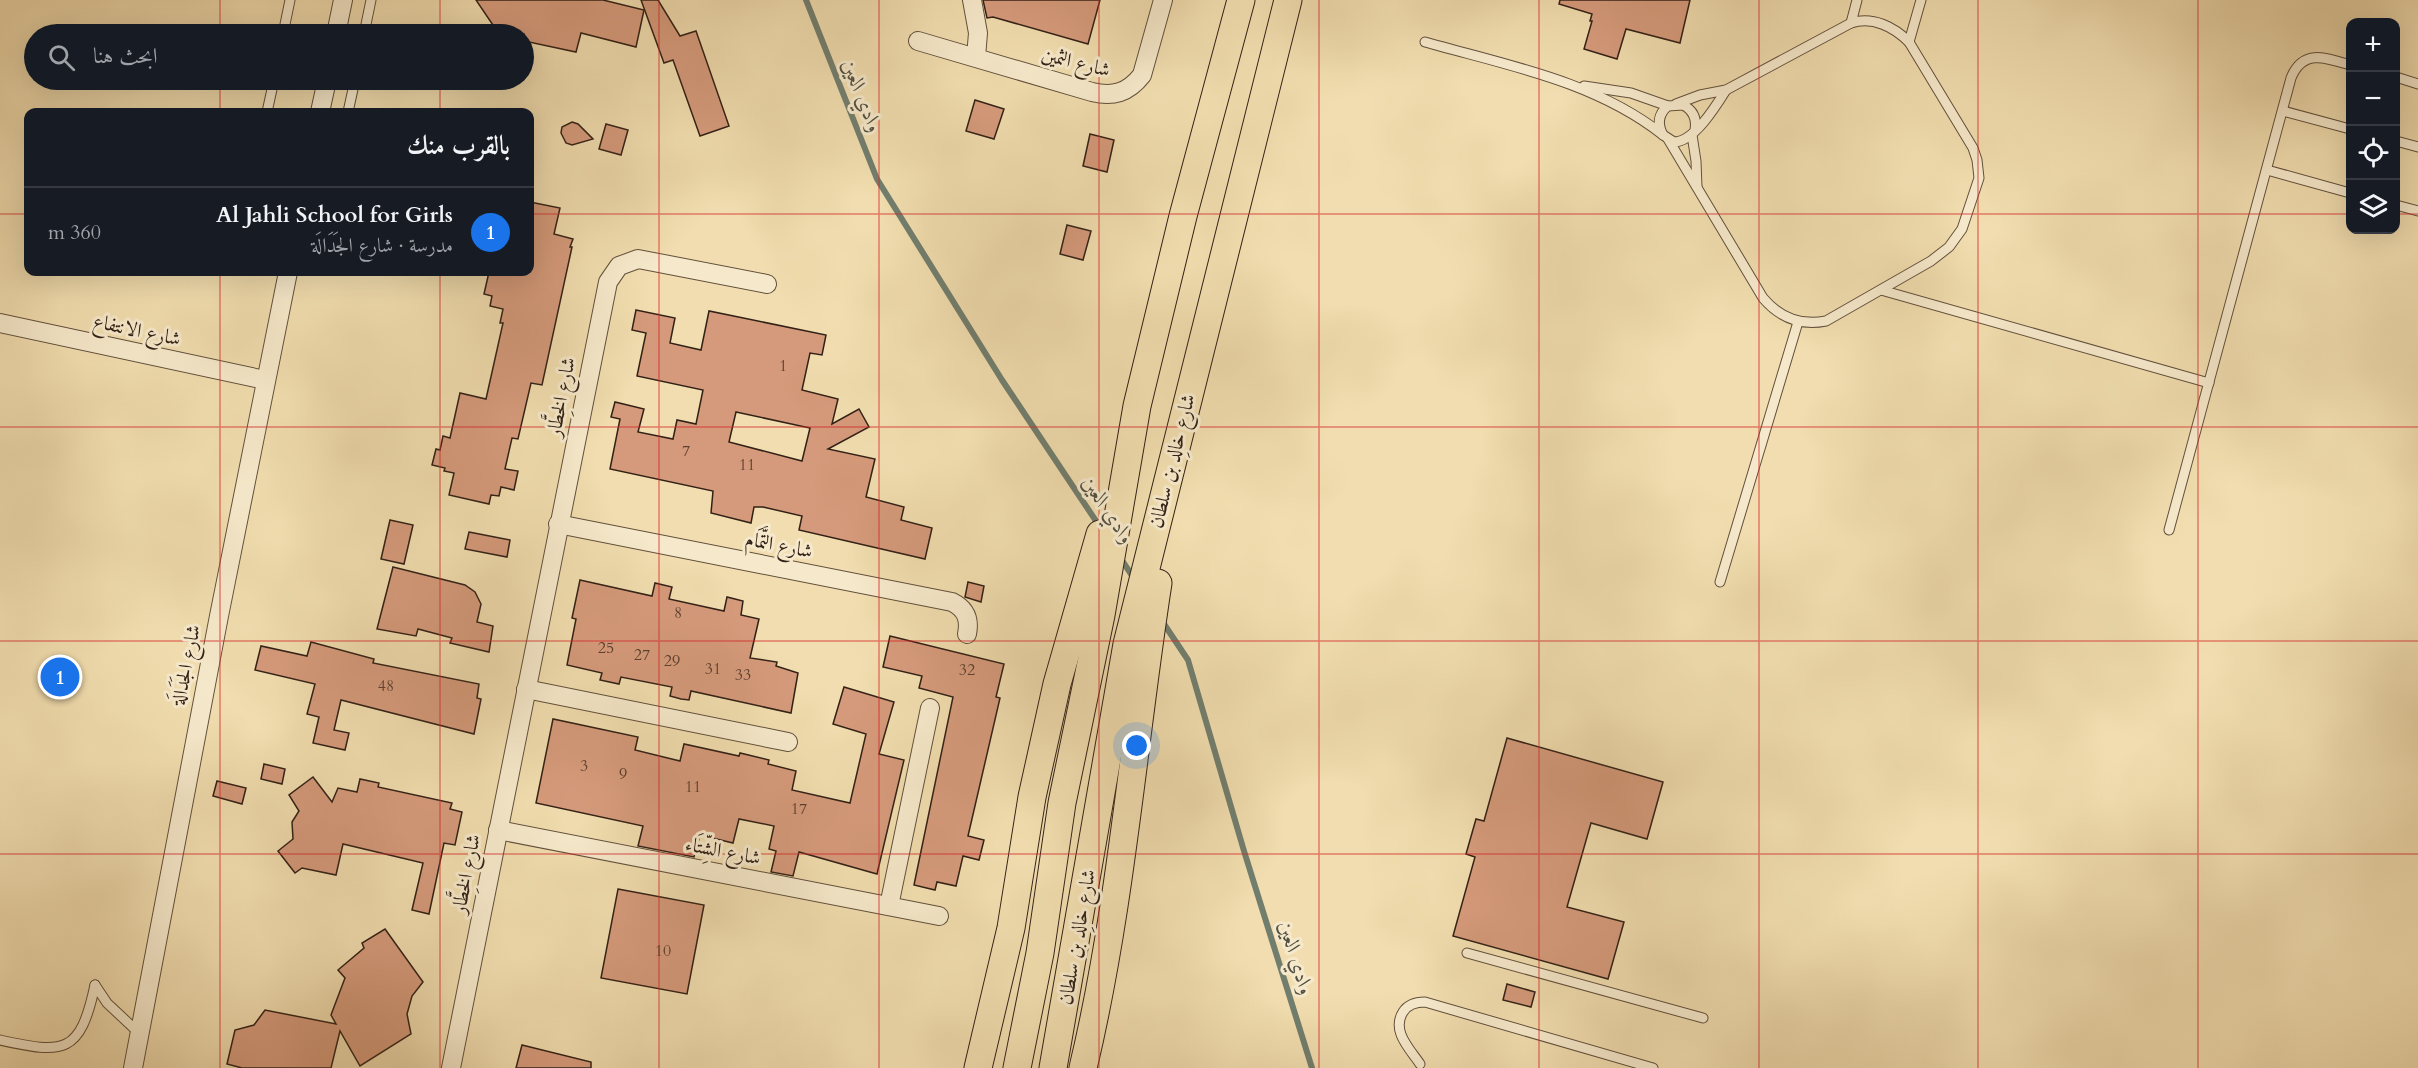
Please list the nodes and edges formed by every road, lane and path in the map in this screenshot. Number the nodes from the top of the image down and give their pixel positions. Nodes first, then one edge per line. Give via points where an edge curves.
1 (290, 0) edge
2 (343, 0) edge
3 (371, 0) edge
4 (972, 0) edge
5 (1163, 0) edge
6 (1241, 0) edge
7 (1288, 0) edge
8 (1298, 0) edge
9 (1857, 0) edge
10 (1921, 0) edge
11 (1851, 23) junction
12 (285, 24) edge
13 (338, 24) edge
14 (366, 24) edge
15 (1277, 40) junction
16 (918, 41) dead end
17 (1425, 42) dead end
18 (1909, 42) junction
19 (976, 57) junction
20 (2346, 64) edge
21 (2400, 78) edge
22 (2418, 84) edge
23 (1573, 85) junction
24 (272, 90) edge
25 (325, 90) edge
26 (353, 90) edge
27 (1726, 90) junction
28 (1672, 105) junction
29 (268, 108) edge
30 (321, 108) edge
31 (349, 108) edge
32 (2283, 111) junction
33 (2346, 128) edge
34 (1693, 132) junction
35 (1665, 137) junction
36 (2400, 142) edge
37 (2418, 147) edge
38 (2267, 170) junction
39 (1697, 187) junction
40 (2346, 192) edge
41 (2400, 206) edge
42 (2418, 211) edge
43 (287, 276) edge
44 (767, 284) dead end
45 (1881, 290) junction
46 (1798, 322) junction
47 (0, 324) edge
48 (265, 380) junction
49 (2210, 383) junction
50 (1137, 406) junction
51 (1183, 419) junction
52 (558, 524) junction
53 (2169, 530) dead end
54 (1720, 582) dead end
55 (967, 634) dead end
56 (526, 689) junction
57 (930, 708) dead end
58 (788, 742) dead end
59 (498, 830) junction
60 (889, 906) junction
61 (939, 916) dead end
62 (1467, 953) dead end
63 (1000, 975) junction
64 (1703, 1018) dead end
65 (1093, 1027) junction
66 (139, 1033) junction
67 (0, 1040) edge
68 (1420, 1064) dead end
69 (133, 1068) edge
70 (451, 1068) edge
71 (965, 1068) edge
72 (978, 1068) edge
73 (1017, 1068) edge
74 (1053, 1068) edge
75 (1083, 1068) edge
76 (1090, 1068) edge
77 (1653, 1068) edge

1 - 12 lane
2 - 13 street
3 - 14 lane
4 - 19 street via 978,33
5 - 19 street, شارع الثمين via 1142,75 1135,84 1114,94 1092,92
6 - 50 main road, شارع خالِد بن سلطان
7 - 15 main road, شارع خالِد بن سلطان
8 - 15 street
9 - 11 lane
10 - 18 lane
11 - 18 lane via 1882,24
11 - 27 lane
15 - 51 main road, شارع خالِد بن سلطان
16 - 19 street, شارع الثمين
17 - 23 lane
18 - 45 lane via 1973,148 1979,178 1962,229 1949,247
20 - 32 lane via 2319,57 2306,60 2294,70
21 - 22 lane
23 - 28 lane via 1631,93
23 - 35 lane via 1620,106
24 - 29 lane
25 - 30 street
26 - 31 lane
27 - 28 lane
27 - 34 lane
28 - 34 lane via 1683,105 1692,112
28 - 35 lane via 1663,111 1659,123
32 - 33 lane
32 - 38 lane
34 - 35 lane via 1680,142
34 - 39 lane
35 - 39 lane
36 - 37 lane
38 - 40 lane
38 - 49 lane
39 - 46 lane via 1763,298 1778,313
41 - 42 lane
43 - 48 street, شارع الجَدَالَة
44 - 52 street, شارع الخِطَّار via 638,260 612,273 605,291
45 - 46 lane via 1826,321
45 - 49 lane
46 - 54 lane
47 - 48 street, شارع الانتفاع
48 - 66 street, شارع الجَدَالَة
49 - 53 lane
50 - 63 main road via 1057,684
50 - 73 main road, شارع خالِد بن سلطان
51 - 65 main road
51 - 74 main road, شارع خالِد بن سلطان via 1127,644
52 - 55 street, شارع التَّمَام via 952,602 966,614
52 - 56 street, شارع الخِطَّار
56 - 58 street
56 - 59 street, شارع الخِطَّار
57 - 60 street
59 - 60 street, شارع الشِّتَاء
59 - 70 street, شارع الخِطَّار
60 - 61 street, شارع الشِّتَاء
62 - 64 lane
63 - 71 main road
63 - 72 main road
65 - 75 main road
65 - 76 main road
66 - 67 lane via 94,985 88,1016 81,1031 69,1042 37,1048
66 - 69 street, شارع الجَدَالَة
68 - 77 lane via 1403,1039 1399,1020 1406,1008 1425,1002

